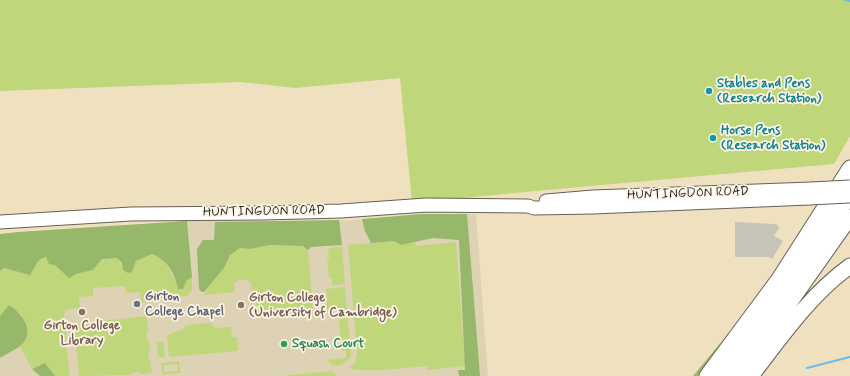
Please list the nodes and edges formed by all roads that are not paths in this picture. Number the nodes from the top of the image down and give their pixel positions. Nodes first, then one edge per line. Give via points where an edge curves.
1 (850, 168) edge
2 (850, 183) edge
3 (850, 187) edge
4 (810, 194) junction
5 (850, 196) edge
6 (844, 215) edge
7 (0, 222) edge
8 (850, 266) edge
9 (707, 376) edge
10 (722, 376) edge
11 (738, 376) edge
12 (751, 376) edge

1 - 9 highway via 779,279
2 - 6 highway via 845,192
3 - 4 main road, HUNTINGDON ROAD, bridge
4 - 5 main road, HUNTINGDON ROAD, bridge
4 - 7 main road, HUNTINGDON ROAD via 535,202 528,206 426,205 262,213 138,214
5 - 6 highway
6 - 10 highway
6 - 11 highway
8 - 12 highway via 806,307

